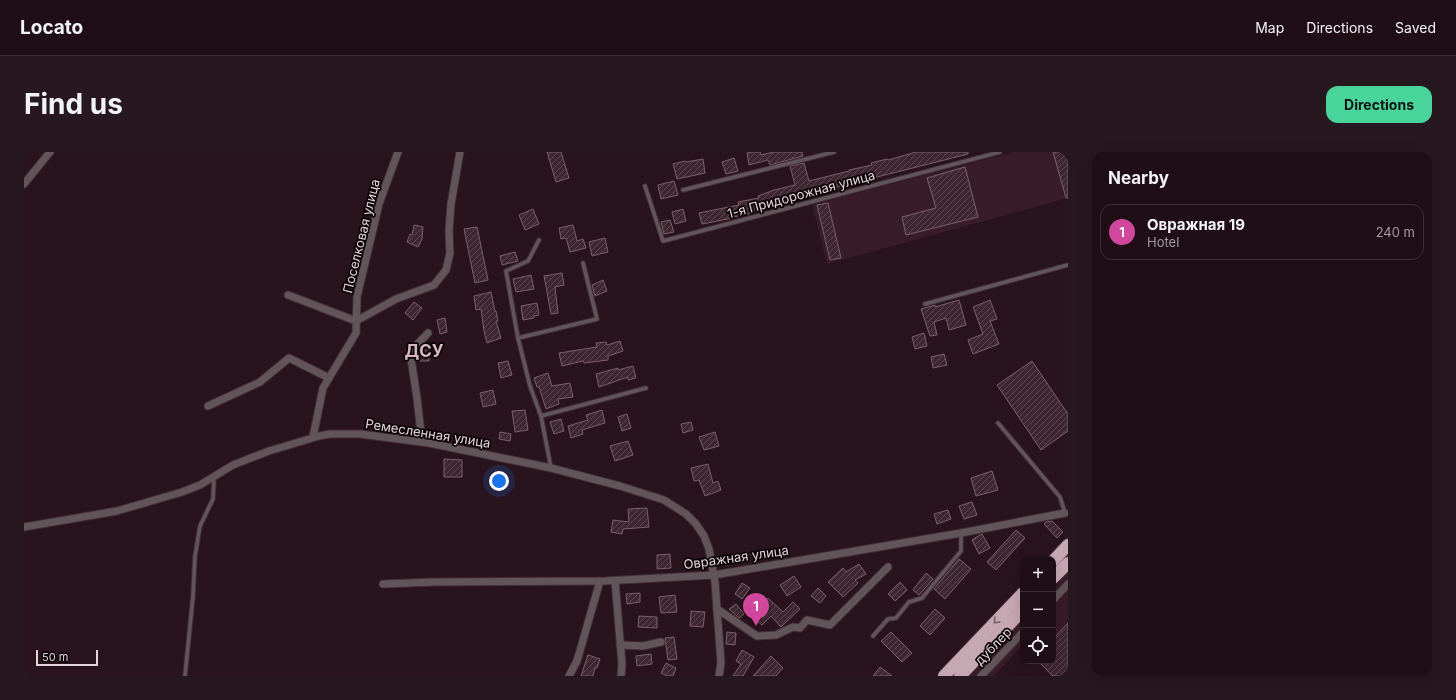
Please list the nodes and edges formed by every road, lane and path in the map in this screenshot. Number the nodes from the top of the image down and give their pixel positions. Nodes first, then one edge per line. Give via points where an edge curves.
1 (50, 152) edge
2 (398, 152) edge
3 (460, 152) edge
4 (834, 152) edge
5 (1000, 152) edge
6 (24, 184) edge
7 (645, 186) dead end
8 (683, 190) dead end
9 (539, 240) dead end
10 (583, 263) dead end
11 (1068, 265) edge
12 (288, 295) dead end
13 (925, 304) dead end
14 (356, 322) junction
15 (428, 333) dead end
16 (518, 338) junction
17 (329, 378) junction
18 (646, 388) dead end
19 (208, 406) dead end
20 (541, 416) junction
21 (998, 423) dead end
22 (313, 437) junction
23 (422, 442) junction
24 (551, 468) junction
25 (214, 478) junction
26 (1067, 514) edge
27 (24, 527) edge
28 (961, 533) junction
29 (1068, 545) edge
30 (1056, 558) edge
31 (1068, 563) edge
32 (888, 566) dead end
33 (1056, 575) edge
34 (714, 579) junction
35 (615, 580) junction
36 (600, 581) junction
37 (383, 584) dead end
38 (1068, 584) edge
39 (1020, 596) edge
40 (1056, 597) edge
41 (717, 609) junction
42 (1020, 613) edge
43 (1020, 635) edge
44 (873, 636) dead end
45 (661, 642) dead end
46 (620, 646) junction
47 (185, 676) edge
48 (569, 676) edge
49 (621, 676) edge
50 (719, 676) edge
51 (944, 676) edge
52 (960, 676) edge
53 (981, 676) edge

1 - 6 street
2 - 14 street, Поселковая улица via 377,212 357,297
3 - 14 street via 451,204 450,253 446,270 434,285 396,299
4 - 8 lane
5 - 7 lane, 1-я Придорожная улица via 663,241
9 - 16 lane via 528,261 506,271
10 - 16 lane via 597,319
11 - 13 lane
12 - 14 street
14 - 17 street, Поселковая улица via 356,333
15 - 23 street via 410,352
16 - 20 lane via 530,386
17 - 19 street via 289,358 260,382
17 - 22 street, Поселковая улица via 323,388
18 - 20 lane
20 - 24 lane
21 - 26 lane via 1060,497
22 - 23 street, Ремесленная улица via 360,434
22 - 25 street, Ремесленная улица via 234,465
23 - 24 street, Ремесленная улица
24 - 34 street, Ремесленная улица via 642,493 675,506 696,524 704,536 709,548
25 - 27 street, Ремесленная улица via 182,492 117,511
25 - 47 lane via 213,499 200,526 195,556
26 - 28 street, Овражная улица
28 - 34 street, Овражная улица
28 - 44 lane via 961,550 922,598 909,602 896,618 888,619
29 - 30 highway
31 - 33 highway
32 - 41 street via 830,625 807,620 800,628 793,627 776,634 757,636
34 - 35 street, Овражная улица
34 - 41 street, Ремесленная улица
35 - 36 street, Овражная улица
35 - 46 street
36 - 37 street, Овражная улица
36 - 48 street via 577,662
38 - 40 street
39 -> 51 highway
41 - 50 street, Ремесленная улица via 721,663
42 - 52 highway
43 - 53 street, дублер
45 - 46 street via 643,646
46 - 49 street

